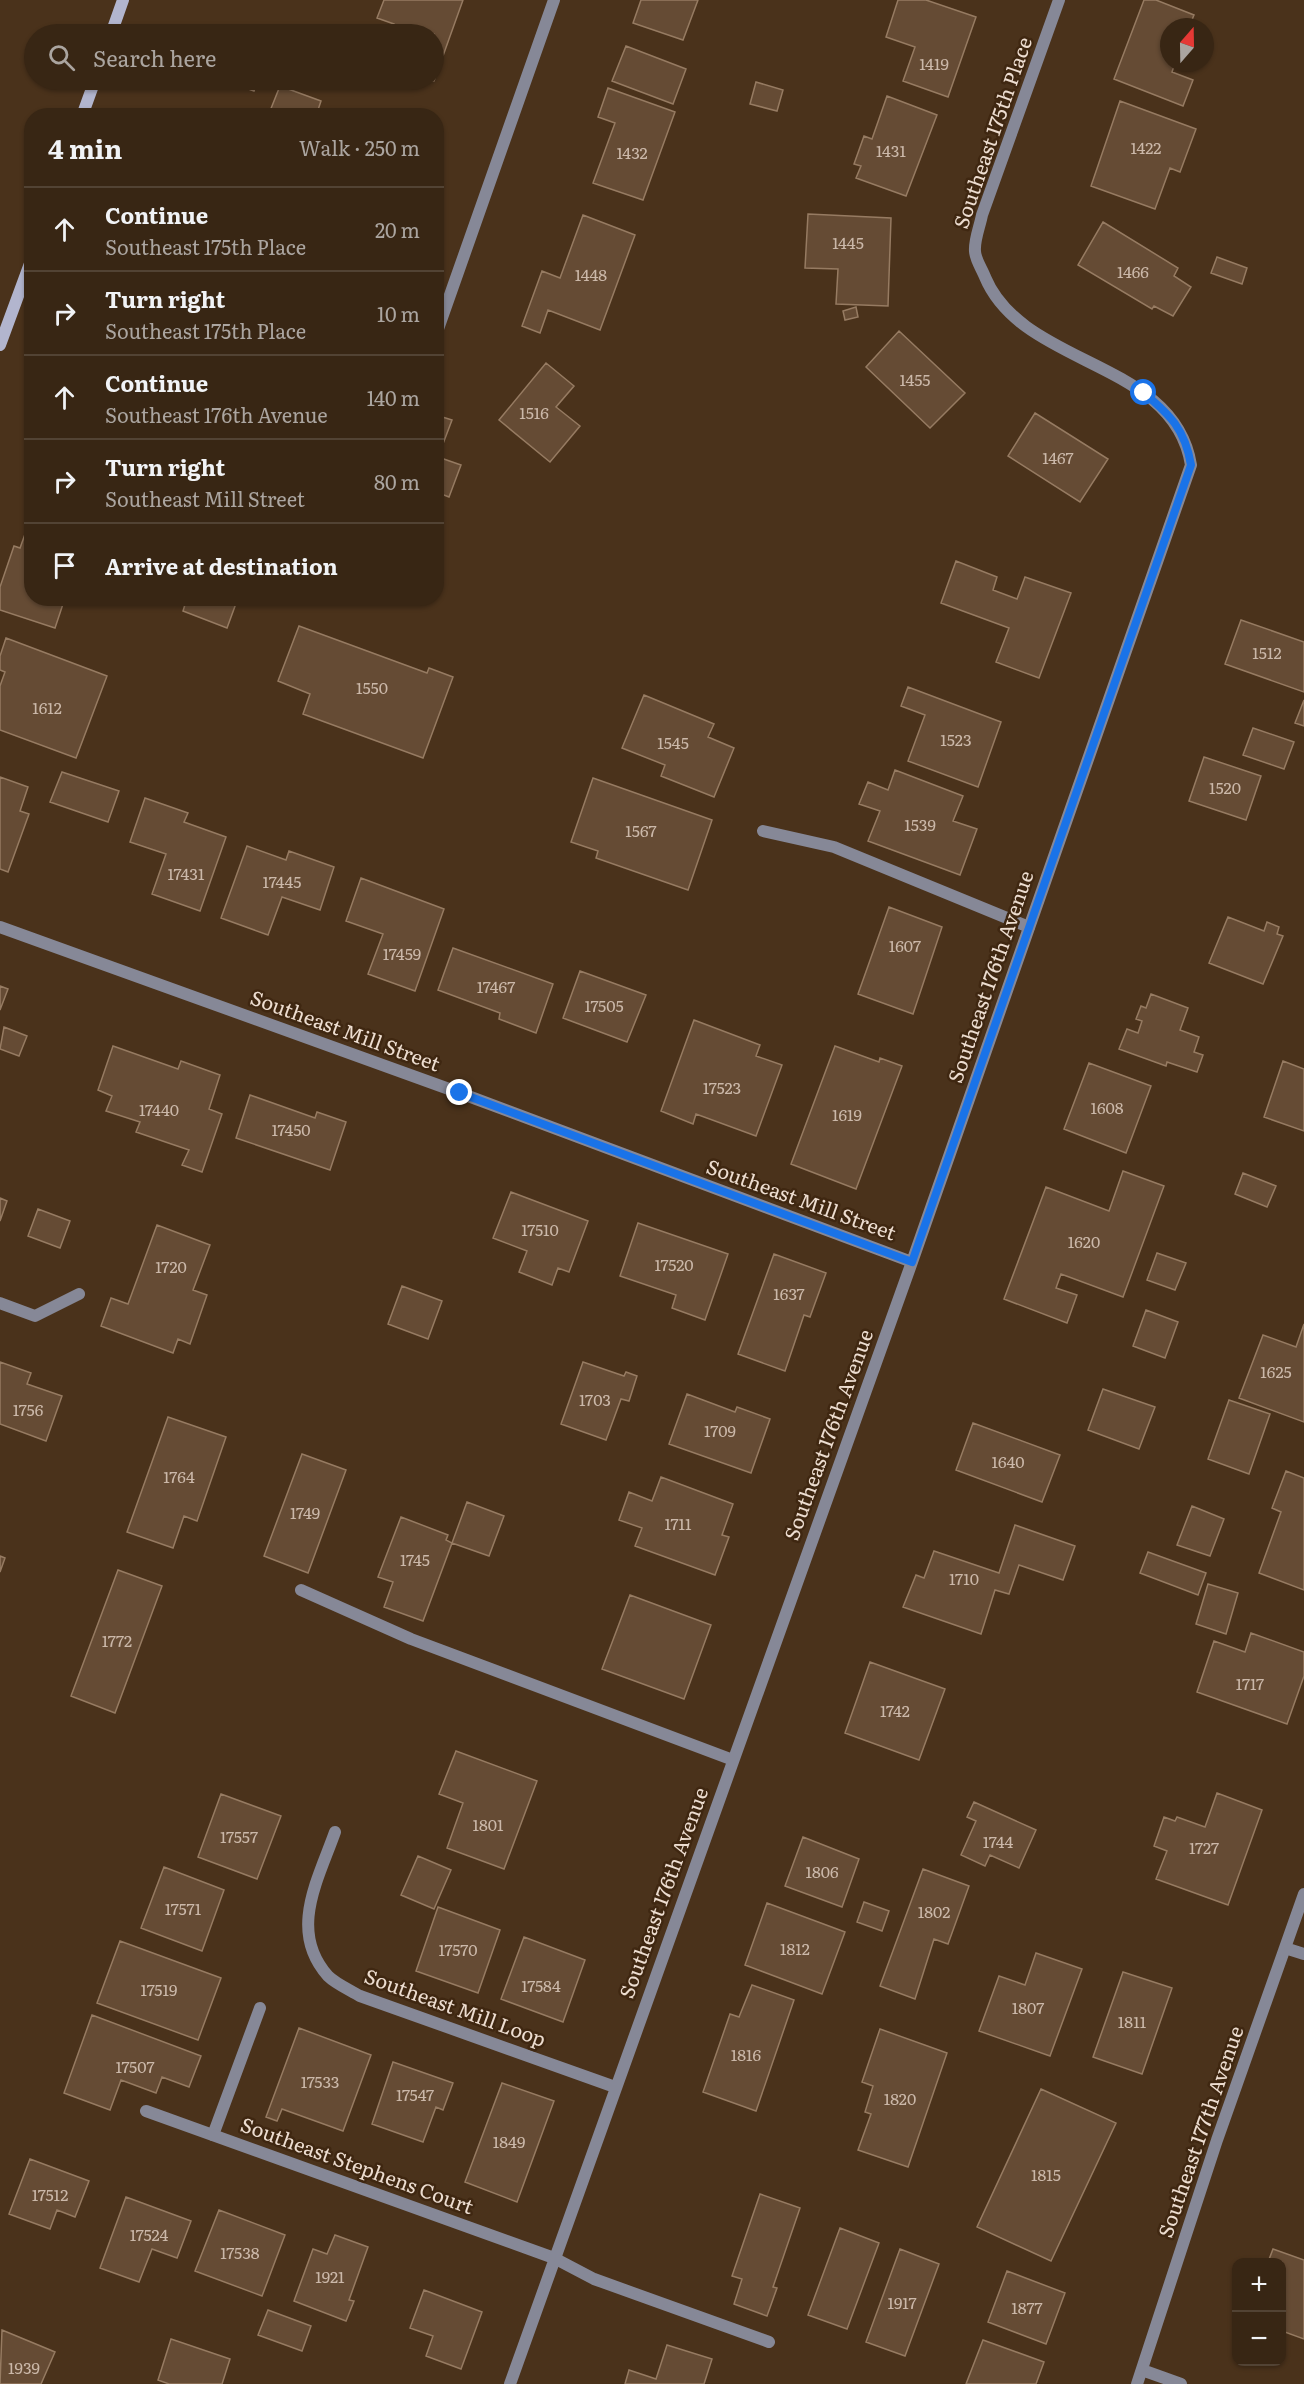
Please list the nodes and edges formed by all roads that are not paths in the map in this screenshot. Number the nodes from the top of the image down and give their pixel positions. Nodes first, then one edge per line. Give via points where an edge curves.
1 (123, 0) edge
2 (554, 0) edge
3 (1059, 0) edge
4 (115, 24) edge
5 (91, 90) edge
6 (85, 108) edge
7 (24, 280) edge
8 (444, 311) edge
9 (0, 345) edge
10 (1179, 498) joint
11 (763, 831) dead end
12 (0, 927) edge
13 (1029, 927) junction
14 (912, 1262) junction
15 (79, 1294) dead end
16 (0, 1303) edge
17 (301, 1590) dead end
18 (733, 1760) junction
19 (335, 1832) dead end
20 (1304, 1894) edge
21 (1285, 1947) junction
22 (1304, 1954) edge
23 (260, 2008) dead end
24 (615, 2087) junction
25 (146, 2111) dead end
26 (213, 2135) junction
27 (554, 2258) junction
28 (769, 2342) dead end
29 (1142, 2370) junction
30 (510, 2384) edge
31 (1137, 2384) edge
32 (1180, 2384) edge

1 - 4 street
2 - 8 street
3 - 10 street, Southeast 175th Place via 982,215 975,252 992,294 1022,325 1144,393 1170,414 1187,444 1191,465
5 - 6 street
7 - 9 street
10 - 13 street, Southeast 176th Avenue
11 - 13 street via 834,847
12 - 14 street, Southeast Mill Street
13 - 14 street, Southeast 176th Avenue
14 - 18 street, Southeast 176th Avenue
15 - 16 street via 35,1316
17 - 18 street via 411,1639
18 - 24 street, Southeast 176th Avenue
19 - 24 street, Southeast Mill Loop via 309,1905 308,1940 329,1978 360,1996
20 - 21 street, Southeast 177th Avenue
21 - 22 street
21 - 29 street, Southeast 177th Avenue
23 - 26 street
24 - 27 street, Southeast 176th Avenue
25 - 26 street, Southeast Stephens Court
26 - 27 street, Southeast Stephens Court
27 - 28 street, Southeast Stephens Court via 594,2278
27 - 30 street, Southeast 176th Avenue
29 - 31 street, Southeast 177th Avenue
29 - 32 street

